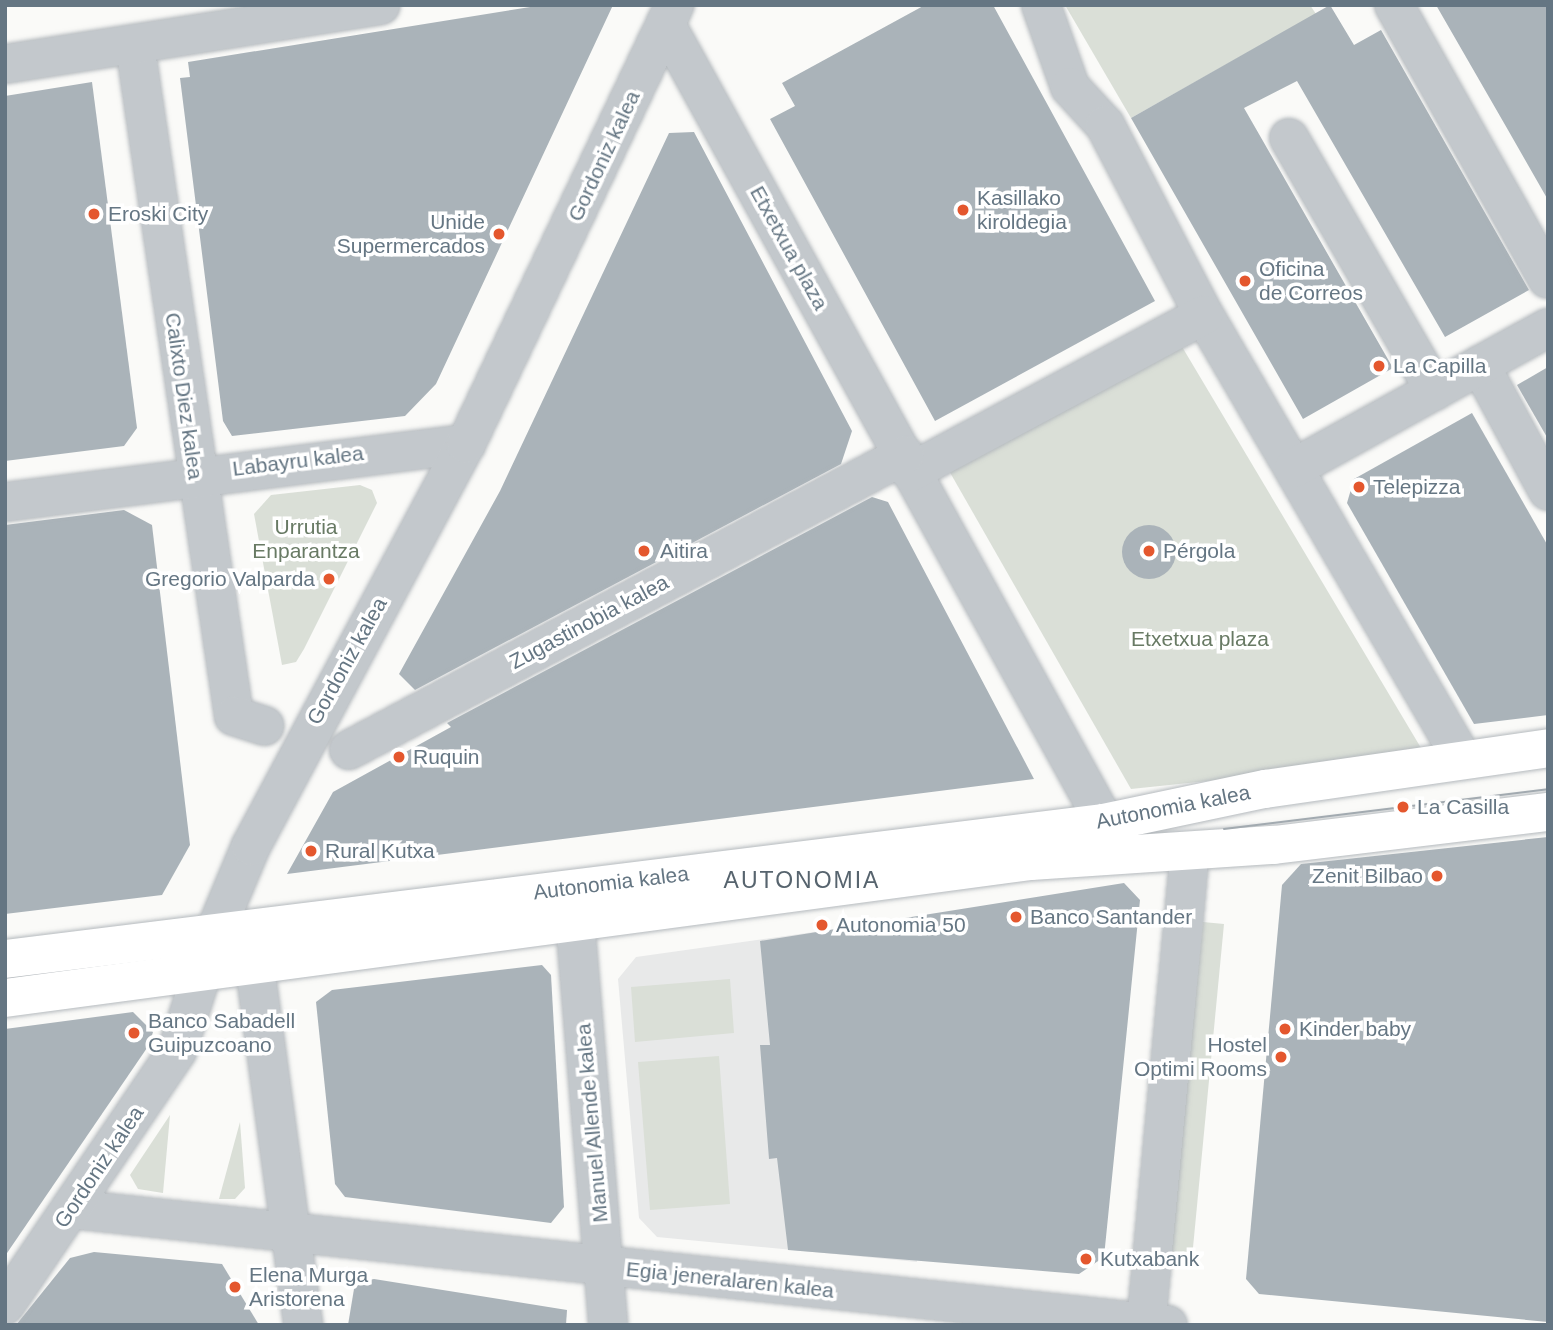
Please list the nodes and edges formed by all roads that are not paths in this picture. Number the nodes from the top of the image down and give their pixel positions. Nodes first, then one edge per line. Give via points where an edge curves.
1 (380, 5) edge
2 (1041, 5) edge
3 (1394, 5) edge
4 (670, 15) edge
5 (135, 45) junction
6 (5, 64) edge
7 (1289, 138) dead end
8 (1548, 279) edge
9 (1204, 315) junction
10 (1548, 328) edge
11 (1480, 365) junction
12 (1435, 391) junction
13 (466, 444) junction
14 (908, 464) junction
15 (1294, 468) junction
16 (195, 476) junction
17 (1548, 491) edge
18 (5, 502) edge
19 (264, 726) dead end
20 (1548, 748) edge
21 (349, 750) dead end
22 (1463, 760) junction
23 (1548, 812) edge
24 (1112, 837) junction
25 (1189, 852) junction
26 (575, 921) junction
27 (239, 941) junction
28 (5, 959) edge
29 (204, 970) junction
30 (5, 998) edge
31 (71, 1209) junction
32 (293, 1236) junction
33 (603, 1256) junction
34 (5, 1305) edge
35 (1153, 1324) edge
36 (303, 1325) edge
37 (608, 1325) edge

1 - 5 street
2 - 9 street via 1070,87 1105,125
3 - 8 street
4 - 13 street, Gordoniz kalea
4 - 14 street, Etxetxua plaza
5 - 6 street
5 - 16 street, Calixto Diez kalea
7 - 12 street
9 - 14 street
9 - 15 street
10 - 11 street
11 - 12 street
11 - 17 street
12 - 15 street
13 - 16 street, Labayru kalea
13 - 27 street, Gordoniz kalea via 307,735 242,877
14 - 21 street, Zugastinobia kalea
14 - 24 street, Etxetxua plaza
15 - 22 street
16 - 18 street, Labayru kalea
16 - 19 street, Calixto Diez kalea via 234,716
20 - 22 main road, Autonomia kalea
22 - 24 main road, Autonomia kalea via 1265,789
23 - 25 main road, Autonomia kalea
24 - 25 main road, Autonomia kalea
24 - 26 main road, Autonomia kalea
24 - 27 main road, Autonomia kalea
25 - 35 street
26 - 27 main road, Autonomia kalea
26 - 33 street, Manuel Allende kalea
27 - 28 main road, Autonomia kalea
27 - 29 main road, Autonomia kalea
27 - 32 street
29 - 30 main road, Autonomia kalea
29 - 31 street, Gordoniz kalea via 177,1051
31 - 32 street, Egia jeneralaren kalea
31 - 34 street, Gordoniz kalea
32 - 33 street, Egia jeneralaren kalea
32 - 36 street
33 - 35 street, Egia jeneralaren kalea
33 - 37 street, Manuel Allende kalea

